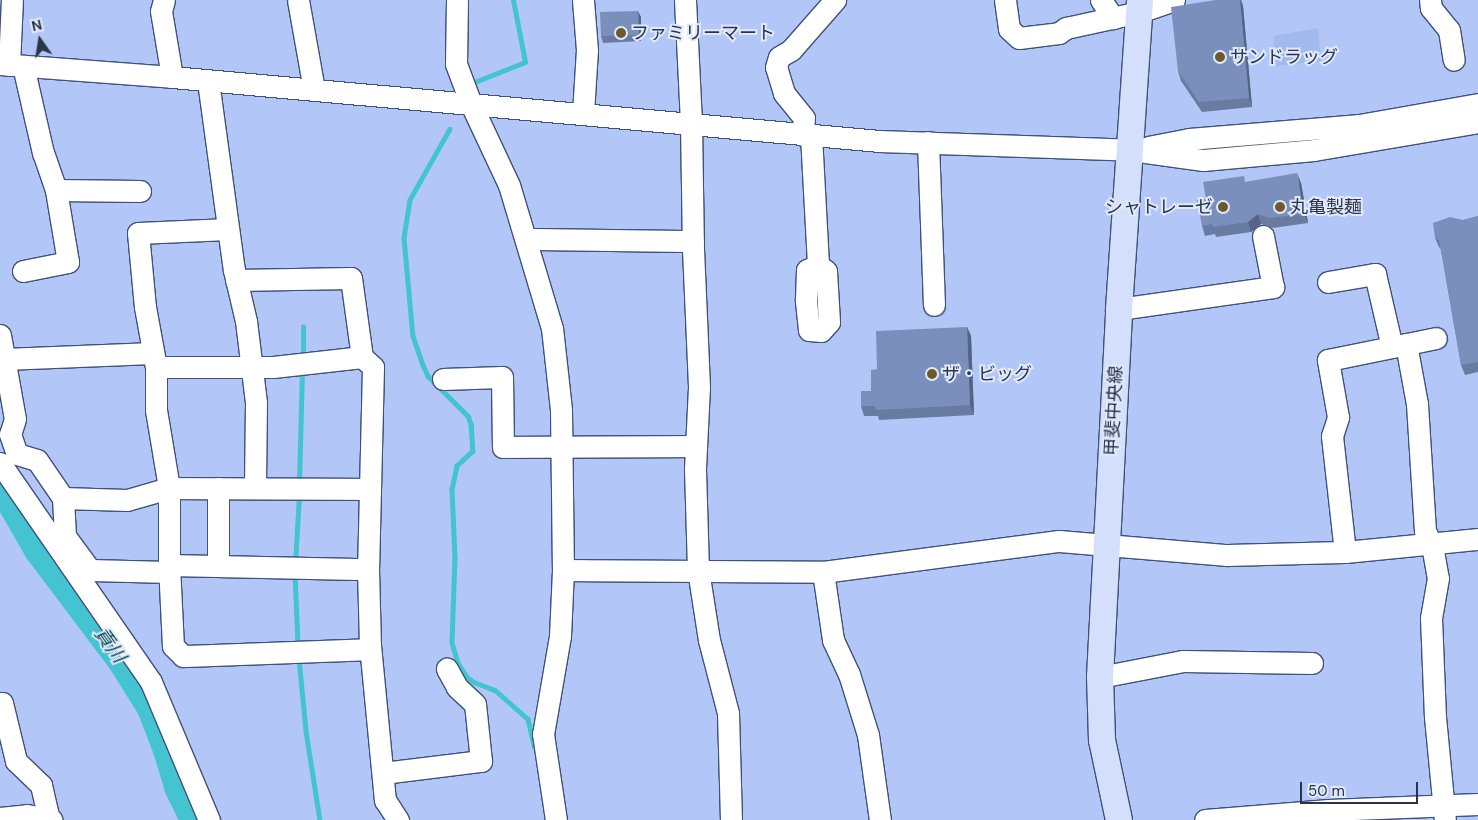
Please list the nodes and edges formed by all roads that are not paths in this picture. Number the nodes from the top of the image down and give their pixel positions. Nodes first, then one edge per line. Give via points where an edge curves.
1 (12, 0) edge
2 (164, 0) edge
3 (298, 0) edge
4 (457, 0) edge
5 (583, 0) edge
6 (685, 0) edge
7 (836, 0) edge
8 (1005, 0) edge
9 (1101, 0) edge
10 (1174, 0) edge
11 (1430, 0) edge
12 (1140, 6) edge
13 (1113, 18) junction
14 (1454, 60) dead end
15 (11, 65) edge
16 (172, 77) junction
17 (208, 81) junction
18 (314, 90) junction
19 (471, 104) junction
20 (1478, 104) edge
21 (583, 113) junction
22 (1478, 122) edge
23 (691, 123) junction
24 (807, 135) junction
25 (928, 142) junction
26 (1131, 150) junction
27 (56, 190) junction
28 (140, 191) dead end
29 (228, 229) junction
30 (1263, 236) dead end
31 (527, 239) junction
32 (693, 241) junction
33 (818, 265) dead end
34 (23, 271) dead end
35 (236, 280) junction
36 (1328, 282) dead end
37 (934, 305) dead end
38 (1119, 309) junction
39 (0, 335) edge
40 (1436, 338) dead end
41 (1399, 346) junction
42 (362, 357) junction
43 (4, 359) junction
44 (155, 360) junction
45 (252, 367) junction
46 (443, 379) dead end
47 (696, 446) junction
48 (561, 448) junction
49 (0, 463) edge
50 (169, 488) junction
51 (218, 488) junction
52 (255, 488) junction
53 (370, 489) junction
54 (63, 498) junction
55 (1478, 539) edge
56 (1106, 545) junction
57 (1432, 545) junction
58 (1345, 552) junction
59 (218, 566) junction
60 (169, 569) junction
61 (368, 569) junction
62 (563, 570) junction
63 (698, 570) junction
64 (823, 572) junction
65 (370, 649) junction
66 (1312, 663) dead end
67 (447, 669) dead end
68 (1100, 676) junction
69 (0, 703) edge
70 (8, 762) edge
71 (383, 773) junction
72 (1478, 804) edge
73 (1444, 812) edge
74 (1330, 815) edge
75 (0, 818) edge
76 (51, 820) edge
77 (209, 820) edge
78 (398, 820) edge
79 (556, 820) edge
80 (731, 820) edge
81 (880, 820) edge
82 (1119, 820) edge
83 (1205, 820) edge

1 - 15 street
2 - 16 street via 161,11
3 - 18 street
4 - 19 street via 456,64
5 - 21 street via 587,50
6 - 23 street
7 - 24 street via 791,50 779,57 776,67 784,93 804,118
8 - 13 street via 1009,29 1019,38 1059,33 1066,28
9 - 13 street
10 - 12 street
11 - 14 street via 1431,8 1449,30
12 - 13 street
12 - 26 main road, 甲斐中央線
15 - 16 street
15 - 27 street
16 - 17 street
17 - 18 street
17 - 29 street
18 - 19 street
19 - 21 street
19 - 31 street via 509,185
20 - 26 street via 1359,125 1189,138
21 - 23 street
22 - 26 street via 1314,150 1203,160
23 - 24 street
23 - 32 street
24 - 25 street
24 - 33 street
25 - 26 street
25 - 37 street
26 - 38 main road, 甲斐中央線
27 - 28 street
27 - 34 street via 68,262
29 - 35 street
29 - 44 street via 138,234 145,307
30 - 38 street via 1273,287
31 - 32 street
31 - 48 street via 552,328 561,410
32 - 47 street via 698,387
35 - 42 street via 352,278
35 - 45 street
36 - 41 street via 1375,274
38 - 56 main road, 甲斐中央線
39 - 43 street
40 - 41 street
41 - 57 street via 1417,404 1425,531
41 - 58 street via 1328,360 1338,417 1332,436
42 - 45 street
42 - 53 street via 373,367
43 - 44 street
43 - 54 street via 15,419 10,434 17,454 37,460
44 - 45 street
44 - 50 street via 156,410
45 - 52 street via 256,403
46 - 48 street via 502,377 503,447
47 - 48 street
47 - 63 street
48 - 62 street
49 - 77 street via 151,682
50 - 51 street
50 - 54 street via 126,500
50 - 60 street
51 - 52 street
51 - 59 street
52 - 53 street
53 - 61 street
54 - 60 street via 64,536 90,570
55 - 57 street
56 - 58 street via 1227,555
56 - 64 street via 1059,541
56 - 68 main road, 甲斐中央線
57 - 58 street
57 - 73 street via 1438,578 1431,618 1435,717
59 - 60 street
59 - 61 street
60 - 65 street via 173,646 183,656
61 - 65 street
62 - 63 street
62 - 79 street via 560,636 543,734
63 - 64 street
63 - 80 street via 709,640 728,713
64 - 81 street via 833,640 849,674 868,734
65 - 71 street
66 - 68 street via 1183,661
67 - 71 street via 458,687 475,704 480,761
68 - 82 main road, 甲斐中央線 via 1102,740
69 - 70 street
70 - 76 street via 41,786
71 - 78 street via 385,800
72 - 73 street
73 - 74 street
74 - 83 street
75 - 76 street via 27,814

